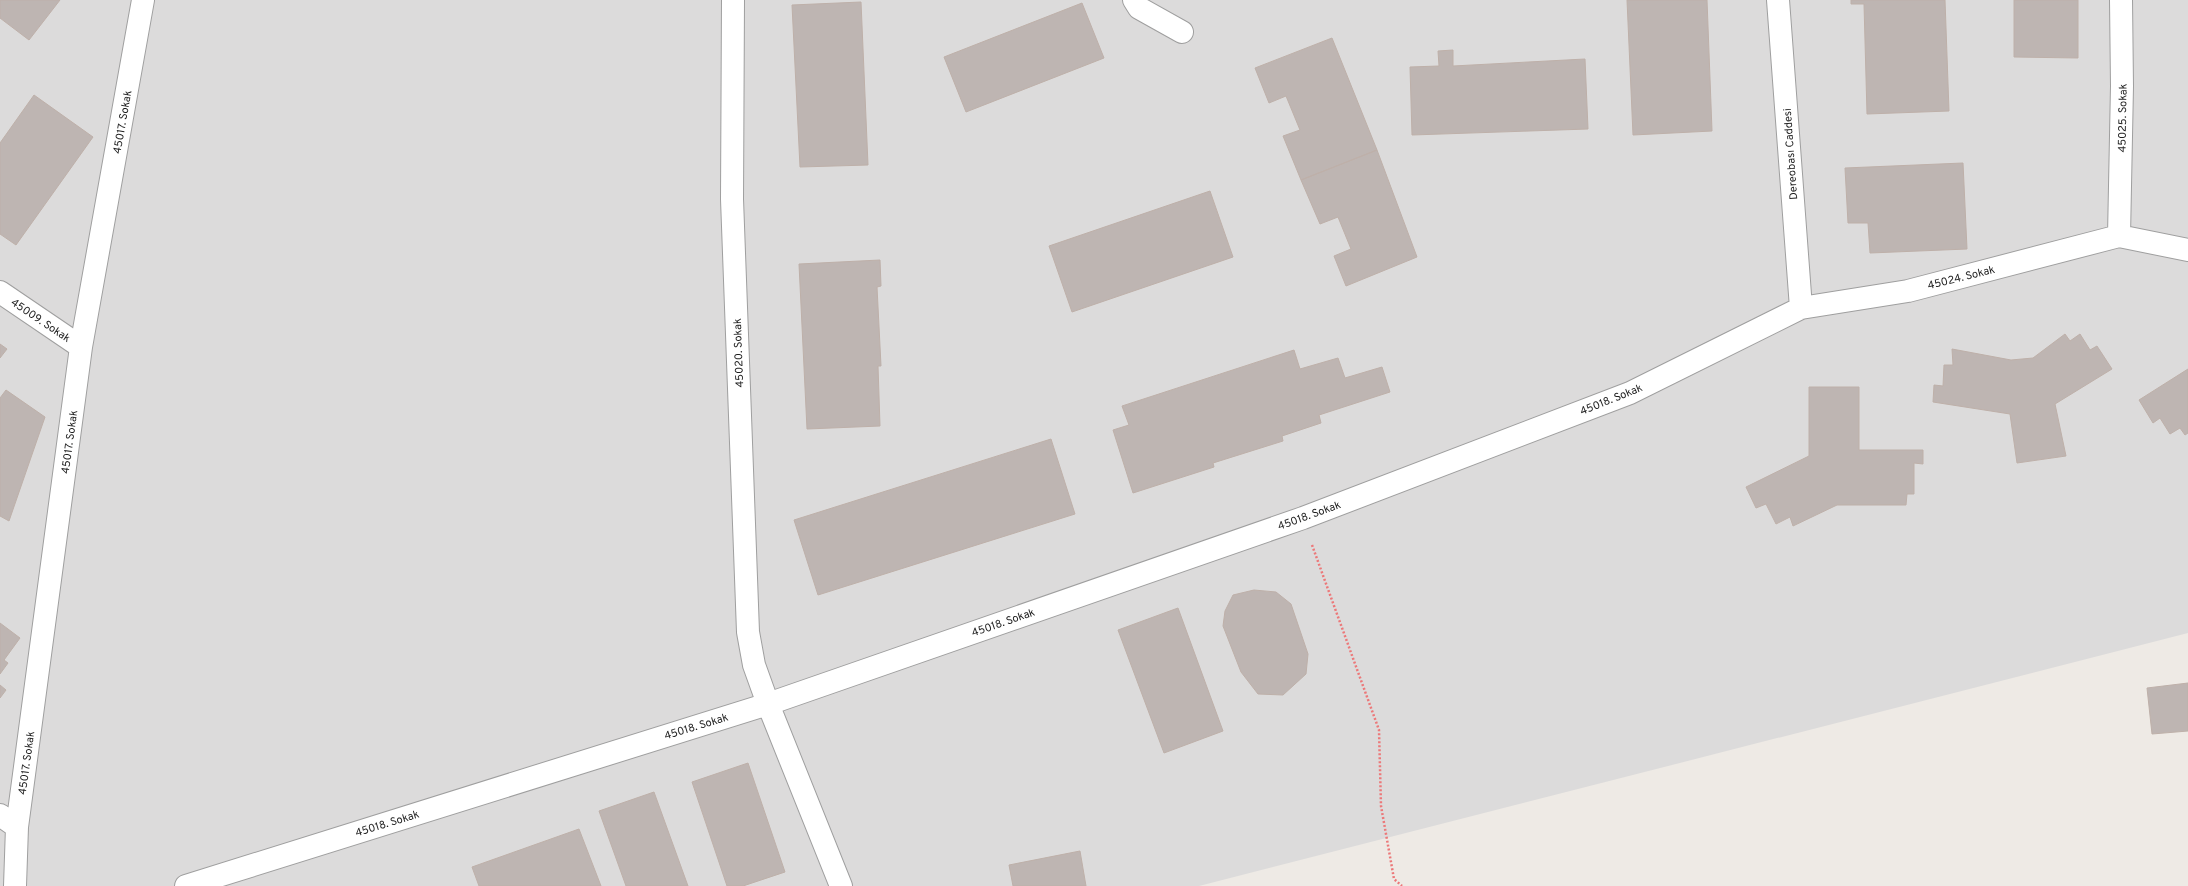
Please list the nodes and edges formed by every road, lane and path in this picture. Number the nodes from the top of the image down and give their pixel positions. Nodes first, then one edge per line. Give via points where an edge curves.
1 (144, 0) edge
2 (733, 0) edge
3 (1134, 0) edge
4 (1778, 0) edge
5 (2121, 0) edge
6 (1182, 32) dead end
7 (2120, 236) junction
8 (2188, 250) edge
9 (0, 292) edge
10 (1801, 308) junction
11 (81, 347) junction
12 (1303, 518) junction
13 (768, 704) junction
14 (0, 815) edge
15 (17, 827) junction
16 (15, 886) edge
17 (186, 886) edge
18 (841, 886) edge
19 (1402, 886) edge

1 - 11 street, 45017. Sokak
2 - 13 street, 45020. Sokak via 732,199 748,632 754,665
3 - 6 street via 1139,8
4 - 10 street, Dereobası Caddesi
5 - 7 street, 45025. Sokak
7 - 8 street
7 - 10 street, 45024. Sokak via 1908,291
9 - 11 street, 45009. Sokak
10 - 12 street, 45018. Sokak via 1630,393
11 - 15 street, 45017. Sokak
12 - 13 street, 45018. Sokak
12 - 19 path via 1379,730 1381,806 1394,879
13 - 17 street, 45018. Sokak
13 - 18 street, 45020. Sokak
14 - 15 street
15 - 16 street, 45017. Sokak

